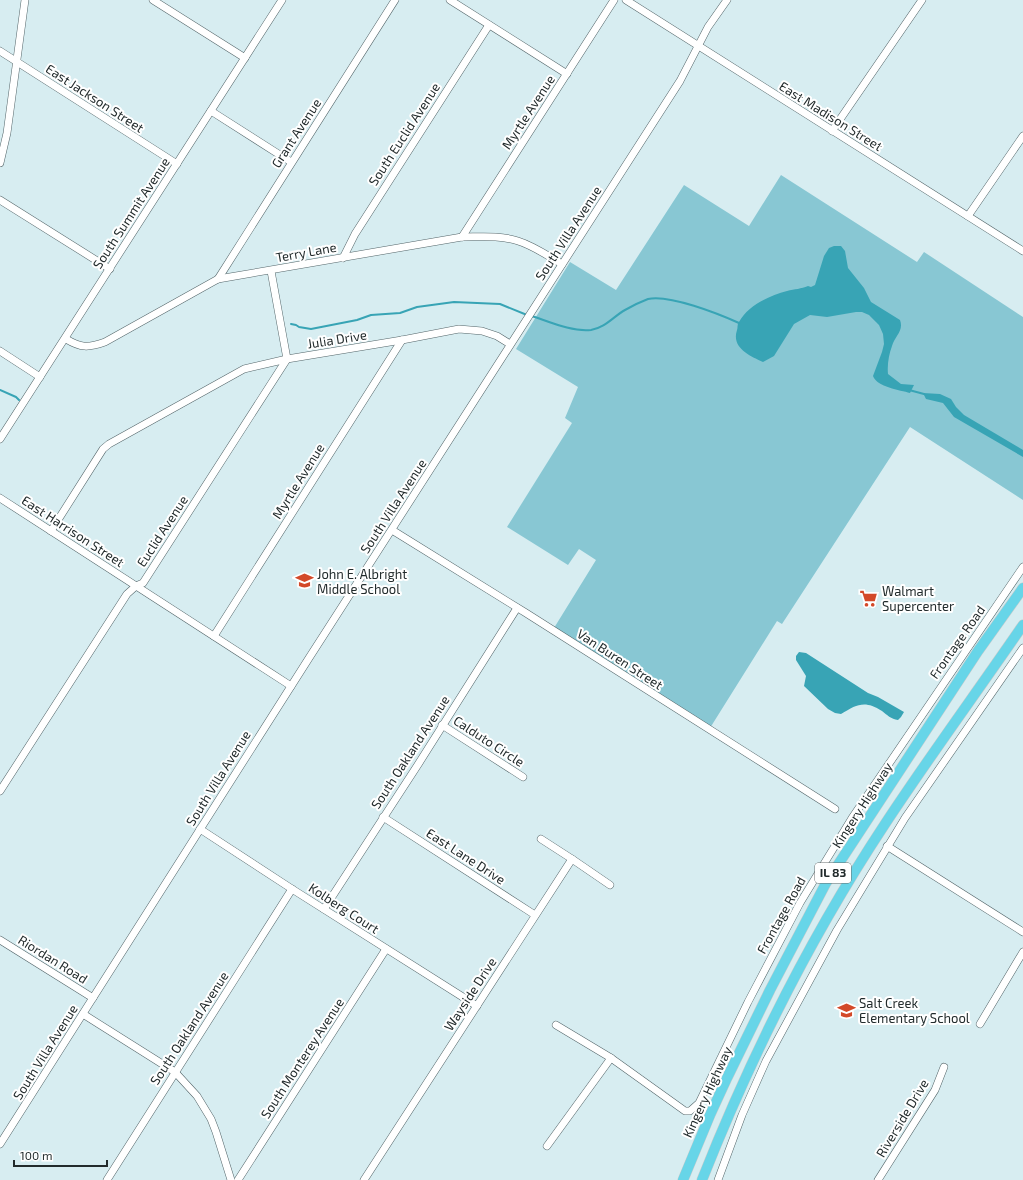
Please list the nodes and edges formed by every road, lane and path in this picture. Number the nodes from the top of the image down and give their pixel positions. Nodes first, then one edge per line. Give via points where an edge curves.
1 (25, 0) edge
2 (153, 0) edge
3 (282, 0) edge
4 (395, 0) edge
5 (450, 0) edge
6 (614, 0) edge
7 (626, 0) edge
8 (727, 0) edge
9 (922, 0) edge
10 (489, 25) junction
11 (698, 46) junction
12 (0, 51) edge
13 (245, 58) junction
14 (17, 62) junction
15 (567, 74) junction
16 (211, 111) junction
17 (832, 131) junction
18 (1023, 136) edge
19 (291, 162) junction
20 (0, 163) edge
21 (177, 164) junction
22 (0, 200) edge
23 (968, 216) junction
24 (462, 237) junction
25 (1023, 251) edge
26 (343, 258) junction
27 (562, 264) junction
28 (110, 269) junction
29 (271, 271) junction
30 (218, 279) junction
31 (66, 339) junction
32 (402, 340) junction
33 (510, 344) junction
34 (0, 351) edge
35 (287, 359) junction
36 (40, 377) junction
37 (0, 439) edge
38 (0, 498) edge
39 (392, 530) junction
40 (51, 531) junction
41 (1023, 567) edge
42 (136, 586) junction
43 (1023, 588) edge
44 (517, 608) junction
45 (1023, 625) edge
46 (214, 636) junction
47 (1023, 648) edge
48 (291, 686) junction
49 (442, 725) junction
50 (523, 777) dead end
51 (0, 791) edge
52 (835, 809) dead end
53 (383, 817) junction
54 (200, 829) junction
55 (541, 839) dead end
56 (887, 846) junction
57 (572, 859) junction
58 (610, 885) dead end
59 (292, 889) junction
60 (324, 909) junction
61 (535, 915) junction
62 (1023, 932) edge
63 (0, 940) edge
64 (386, 949) junction
65 (1023, 952) edge
66 (93, 998) junction
67 (477, 1006) junction
68 (83, 1014) junction
69 (980, 1024) dead end
70 (556, 1025) dead end
71 (611, 1058) junction
72 (944, 1067) dead end
73 (175, 1072) junction
74 (0, 1144) edge
75 (548, 1146) dead end
76 (107, 1180) edge
77 (231, 1180) edge
78 (238, 1180) edge
79 (364, 1180) edge
80 (683, 1180) edge
81 (702, 1180) edge
82 (718, 1180) edge
83 (878, 1180) edge

1 - 14 street
2 - 13 street
3 - 13 street, South Summit Avenue
4 - 19 street, Grant Avenue
5 - 10 street
6 - 15 street, Myrtle Avenue
7 - 11 street, East Madison Street
8 - 11 street, South Villa Avenue
9 - 17 street
10 - 15 street
10 - 26 street, South Euclid Avenue via 355,234
11 - 17 street, East Madison Street
11 - 27 street, South Villa Avenue via 680,81
12 - 14 street, East Jackson Street
13 - 16 street, South Summit Avenue
14 - 20 street
14 - 21 street, East Jackson Street
15 - 24 street, Myrtle Avenue
16 - 19 street
16 - 21 street, South Summit Avenue
17 - 23 street, East Madison Street
18 - 23 street
19 - 30 street, Grant Avenue
21 - 28 street, South Summit Avenue
22 - 28 street
23 - 25 street, East Madison Street
24 - 26 street, Terry Lane
24 - 27 street, Terry Lane via 485,236 518,241
26 - 29 street, Terry Lane
27 - 33 street, South Villa Avenue
28 - 31 street, South Summit Avenue
29 - 30 street, Terry Lane
29 - 35 street
30 - 31 street, Terry Lane via 95,346 79,346
31 - 36 street, South Summit Avenue
32 - 33 street, Julia Drive via 459,329 486,332
32 - 35 street, Julia Drive
32 - 46 street, Myrtle Avenue
33 - 39 street, South Villa Avenue
34 - 36 street
35 - 40 street, Julia Drive via 244,369 103,448
35 - 42 street, Euclid Avenue via 143,583
36 - 37 street, South Summit Avenue
38 - 40 street, East Harrison Street
39 - 44 street, Van Buren Street
39 - 48 street, South Villa Avenue
40 - 42 street, East Harrison Street
41 - 71 street, Frontage Road via 852,818 800,903 699,1103 690,1111 685,1111
42 - 46 street, East Harrison Street
42 - 51 street, Euclid Avenue via 127,594
43 - 80 highway, Kingery Highway / IL 83 via 978,651 826,883 727,1078
44 - 49 street, South Oakland Avenue
44 - 52 street, Van Buren Street
45 - 81 highway, IL 83 via 885,824 831,911 757,1051
46 - 48 street, East Harrison Street
47 - 56 street
48 - 54 street, South Villa Avenue
49 - 50 street, Calduto Circle
49 - 53 street, South Oakland Avenue
53 - 60 street, South Oakland Avenue
53 - 61 street, East Lane Drive
54 - 59 street, Kolberg Court
54 - 66 street, South Villa Avenue
55 - 57 street
56 - 62 street
56 - 82 street via 837,930 766,1061 742,1115
57 - 58 street
57 - 61 street, Wayside Drive
59 - 60 street, Kolberg Court
59 - 73 street, South Oakland Avenue
60 - 64 street, Kolberg Court
61 - 67 street, Wayside Drive
63 - 66 street, Riordan Road
64 - 67 street, Kolberg Court
64 - 78 street, South Monterey Avenue
65 - 69 street
66 - 68 street, South Villa Avenue
67 - 79 street, Wayside Drive
68 - 73 street
68 - 74 street, South Villa Avenue
70 - 71 street, Frontage Road
71 - 75 street
72 - 83 street, Riverside Drive via 935,1090
73 - 76 street, South Oakland Avenue
73 - 77 street via 197,1096 210,1119

